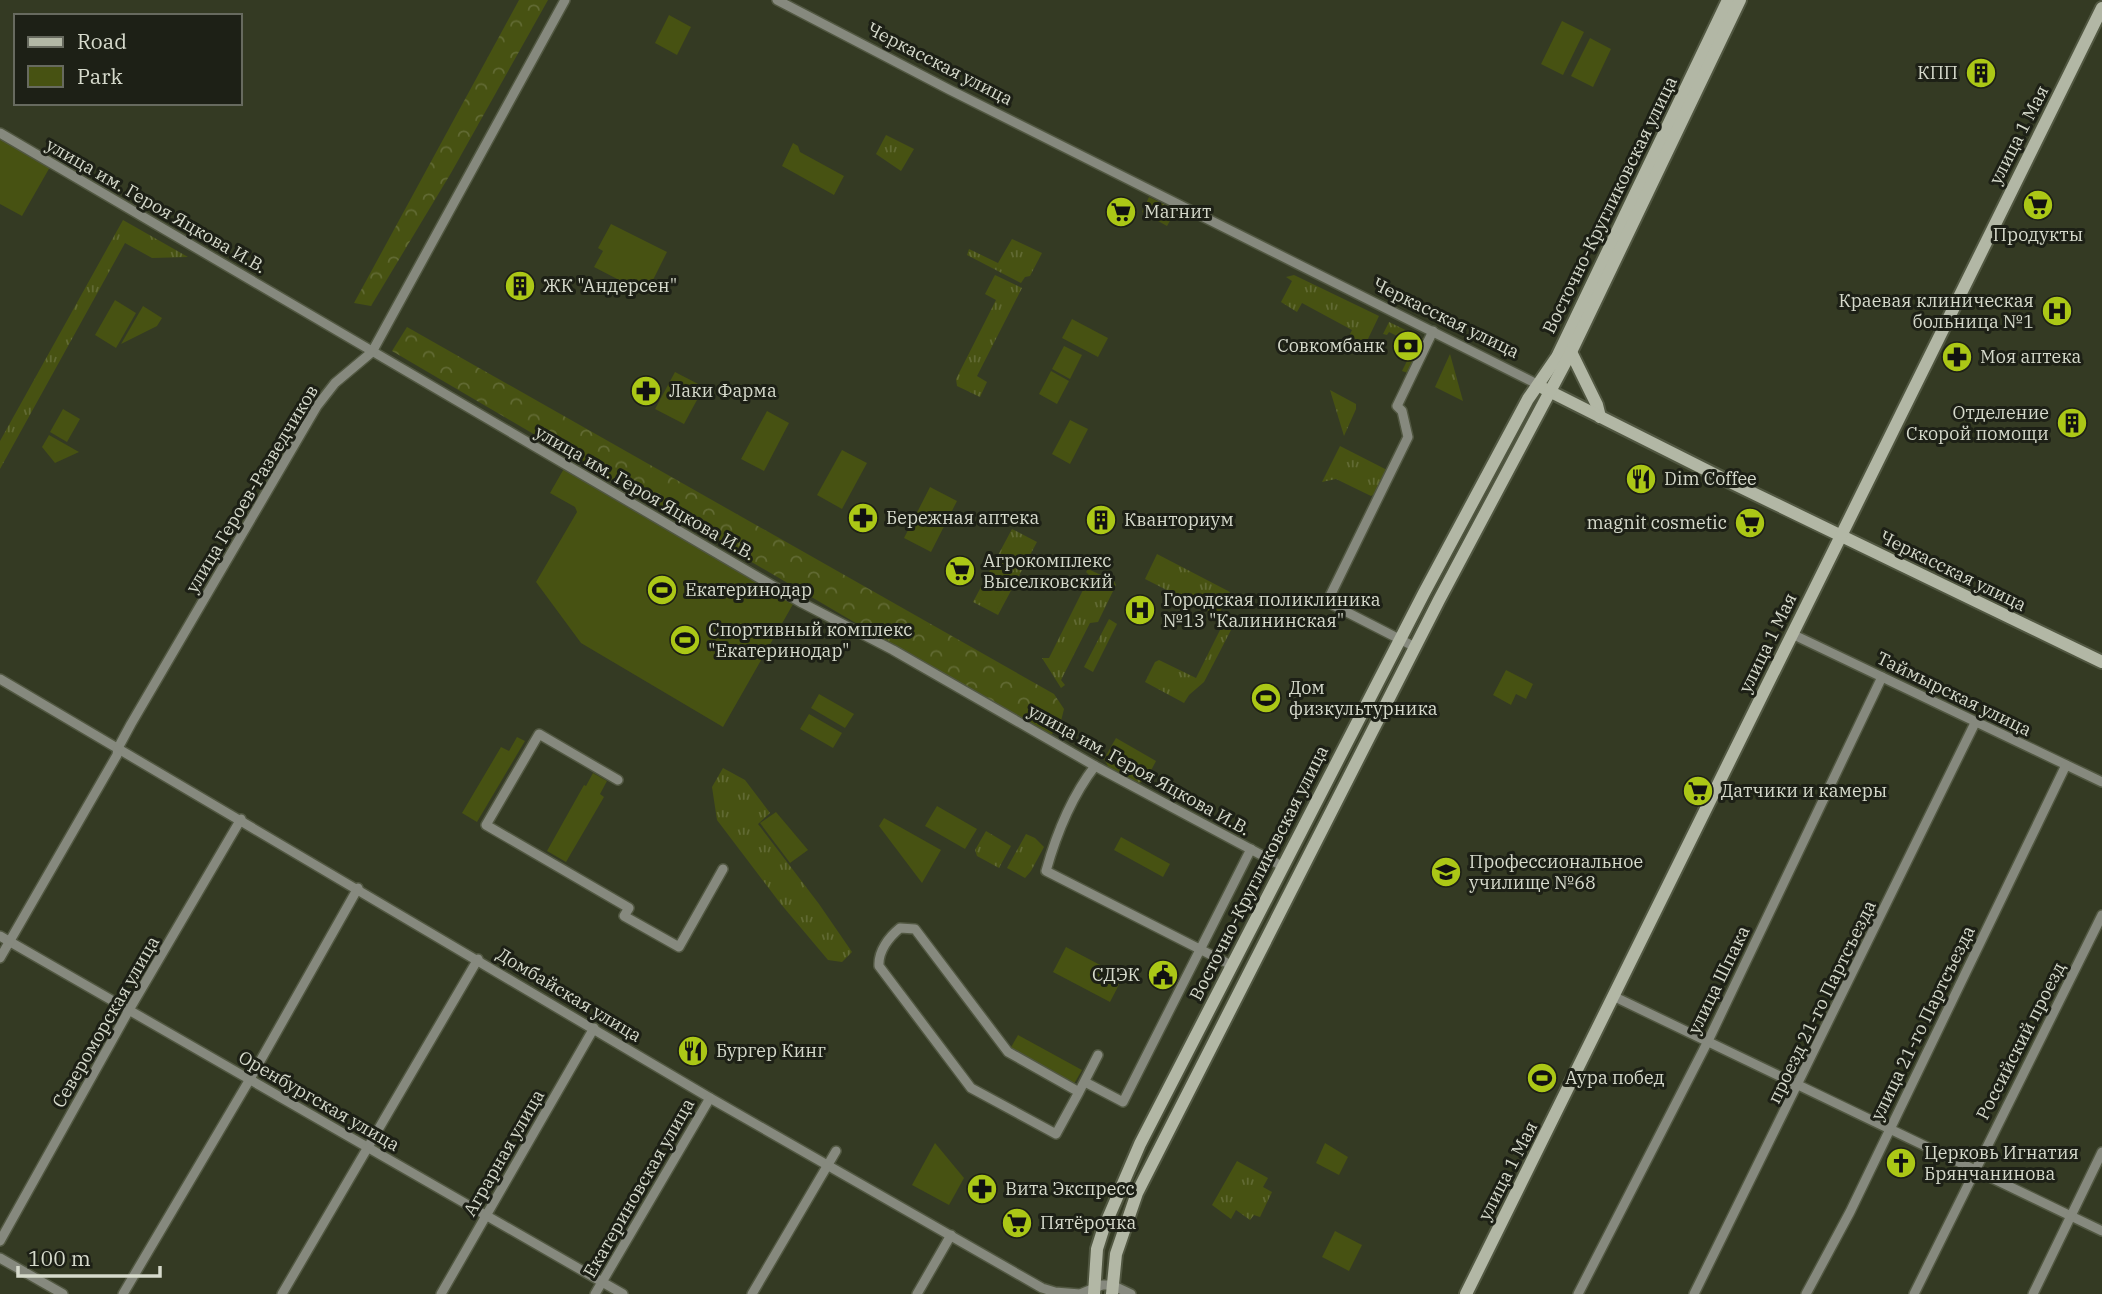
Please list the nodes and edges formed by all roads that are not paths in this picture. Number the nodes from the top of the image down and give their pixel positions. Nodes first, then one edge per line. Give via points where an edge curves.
1 (565, 0) edge
2 (777, 0) edge
3 (1728, 0) edge
4 (1740, 0) edge
5 (2102, 8) edge
6 (0, 133) edge
7 (1433, 331) junction
8 (372, 352) junction
9 (1571, 352) junction
10 (1537, 384) junction
11 (1550, 391) junction
12 (1600, 416) junction
13 (1841, 536) junction
14 (1792, 634) junction
15 (1400, 639) junction
16 (1415, 647) junction
17 (2102, 662) edge
18 (1882, 677) junction
19 (0, 679) edge
20 (1975, 723) junction
21 (118, 748) junction
22 (2066, 765) junction
23 (1095, 766) junction
24 (618, 780) dead end
25 (2102, 782) edge
26 (241, 820) junction
27 (1251, 849) junction
28 (1282, 866) junction
29 (723, 869) dead end
30 (358, 888) junction
31 (2102, 915) edge
32 (0, 936) edge
33 (10, 942) junction
34 (1199, 948) junction
35 (0, 958) edge
36 (478, 959) junction
37 (1231, 965) junction
38 (1615, 997) junction
39 (130, 1010) junction
40 (594, 1028) junction
41 (1708, 1041) junction
42 (1098, 1055) dead end
43 (250, 1079) junction
44 (1085, 1082) junction
45 (1799, 1084) junction
46 (1079, 1092) junction
47 (710, 1098) junction
48 (1891, 1129) junction
49 (368, 1148) junction
50 (836, 1152) dead end
51 (2102, 1152) edge
52 (828, 1165) junction
53 (1974, 1170) junction
54 (1121, 1186) junction
55 (1137, 1193) junction
56 (486, 1215) junction
57 (2071, 1217) junction
58 (2102, 1231) edge
59 (951, 1235) junction
60 (0, 1241) edge
61 (0, 1258) edge
62 (602, 1282) junction
63 (1094, 1290) edge
64 (1112, 1290) edge
65 (1055, 1293) edge
66 (63, 1294) edge
67 (123, 1294) edge
68 (282, 1294) edge
69 (440, 1294) edge
70 (595, 1294) edge
71 (623, 1294) edge
72 (752, 1294) edge
73 (918, 1294) edge
74 (1131, 1294) edge
75 (1466, 1294) edge
76 (1578, 1294) edge
77 (1694, 1294) edge
78 (1806, 1294) edge
79 (1914, 1294) edge
80 (2033, 1294) edge

1 - 8 street, улица Героев-Разведчиков
2 - 7 street, Черкасская улица
3 - 10 street, Восточно-Кругликовская улица via 1557,357
4 - 9 street, Восточно-Кругликовская улица
5 - 13 street, улица 1 Мая
6 - 8 street, улица им. Героя Яцкова И.В.
7 - 10 street, Черкасская улица
7 - 15 street via 1397,406 1408,437 1327,602
8 - 21 street, улица Героев-Разведчиков via 335,383 317,406
8 - 23 street, улица им. Героя Яцкова И.В. via 796,599
9 - 11 street, Восточно-Кругликовская улица
9 - 12 street
10 - 11 street, Черкасская улица
10 - 15 street, Восточно-Кругликовская улица
11 - 12 street, Черкасская улица
11 - 16 street, Восточно-Кругликовская улица
12 - 13 street, Черкасская улица
13 - 14 street, улица 1 Мая
13 - 17 street, Черкасская улица
14 - 18 street, Таймырская улица
14 - 38 street, улица 1 Мая
15 - 16 street
15 - 28 street, Восточно-Кругликовская улица
16 - 55 street, Восточно-Кругликовская улица
18 - 20 street, Таймырская улица
18 - 41 street, улица Шпака
19 - 21 street, Домбайская улица
20 - 22 street, Таймырская улица
20 - 45 street, проезд 21-го Партсъезда
21 - 26 street, Домбайская улица
21 - 33 street, улица Героев-Разведчиков
22 - 25 street, Таймырская улица
22 - 48 street, улица 21-го Партсъезда
23 - 27 street, улица им. Героя Яцкова И.В.
23 - 34 street via 1054,843 1046,871
24 - 29 street via 539,734 486,825 629,908 624,916 679,947
26 - 30 street, Домбайская улица
26 - 39 street, Североморская улица
27 - 28 street, улица им. Героя Яцкова И.В.
27 - 34 street
28 - 37 street, Восточно-Кругликовская улица
30 - 36 street, Домбайская улица
30 - 43 street
31 - 53 street, Российский проезд
32 - 33 street, Оренбургская улица
33 - 35 street, улица Героев-Разведчиков
33 - 39 street, Оренбургская улица
34 - 37 street
34 - 44 street via 1124,1102
36 - 40 street, Домбайская улица
36 - 49 street
37 - 54 street, Восточно-Кругликовская улица
38 - 41 street
38 - 75 street, улица 1 Мая
39 - 43 street, Оренбургская улица
39 - 60 street, Североморская улица
40 - 47 street, Домбайская улица
40 - 56 street, Аграрная улица
41 - 45 street
41 - 76 street, улица Шпака
42 - 44 street
43 - 49 street, Оренбургская улица
43 - 67 street
44 - 46 street
45 - 48 street
45 - 77 street, проезд 21-го Партсъезда
46 - 46 street via 1008,1052 915,929 900,928 894,933 880,953 879,966 971,1088 1056,1134
47 - 52 street, Домбайская улица
47 - 62 street, Екатериновская улица
48 - 53 street
48 - 78 street, улица 21-го Партсъезда
49 - 56 street, Оренбургская улица
49 - 68 street
50 - 52 street
51 - 57 street
52 - 59 street, Домбайская улица
52 - 72 street
53 - 57 street
53 - 79 street, Российский проезд
54 - 55 street
54 - 63 street, Восточно-Кругликовская улица via 1097,1249
55 - 64 street, Восточно-Кругликовская улица via 1116,1254
56 - 62 street, Оренбургская улица
56 - 69 street, Аграрная улица
57 - 58 street
57 - 80 street
59 - 65 street, Домбайская улица
59 - 73 street
61 - 66 street
62 - 70 street, Екатериновская улица
62 - 71 street, Оренбургская улица
63 - 64 street, Домбайская улица
63 - 65 street, Домбайская улица
64 - 74 street, Домбайская улица

